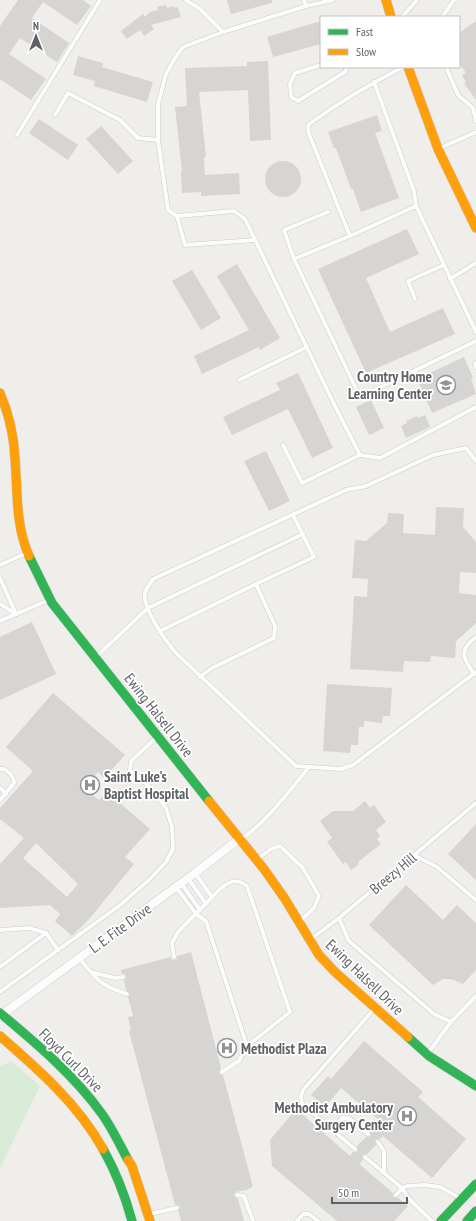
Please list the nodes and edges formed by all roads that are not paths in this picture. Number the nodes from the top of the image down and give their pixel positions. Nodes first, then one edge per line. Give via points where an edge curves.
1 (100, 0) edge
2 (186, 0) edge
3 (304, 0) edge
4 (333, 0) edge
5 (386, 0) edge
6 (417, 0) edge
7 (454, 0) edge
8 (306, 6) junction
9 (391, 16) edge
10 (403, 16) edge
11 (443, 16) edge
12 (223, 32) junction
13 (320, 65) edge
14 (347, 68) edge
15 (401, 68) edge
16 (408, 68) edge
17 (446, 68) edge
18 (374, 82) junction
19 (55, 114) dead end
20 (476, 121) edge
21 (476, 132) edge
22 (17, 135) dead end
23 (158, 140) junction
24 (438, 148) junction
25 (416, 206) junction
26 (328, 212) dead end
27 (177, 216) junction
28 (476, 228) edge
29 (350, 236) junction
30 (255, 240) junction
31 (294, 259) junction
32 (476, 263) edge
33 (444, 265) junction
34 (450, 279) junction
35 (415, 298) dead end
36 (476, 332) edge
37 (476, 341) edge
38 (307, 347) junction
39 (239, 380) dead end
40 (0, 394) edge
41 (476, 407) edge
42 (283, 445) dead end
43 (360, 455) junction
44 (476, 461) edge
45 (293, 515) junction
46 (303, 534) junction
47 (28, 553) junction
48 (0, 565) edge
49 (0, 578) edge
50 (256, 584) junction
51 (50, 599) junction
52 (0, 604) edge
53 (148, 608) junction
54 (16, 614) junction
55 (0, 621) edge
56 (160, 631) junction
57 (476, 637) edge
58 (95, 657) junction
59 (475, 673) edge
60 (200, 677) junction
61 (158, 736) junction
62 (309, 767) junction
63 (0, 769) edge
64 (0, 788) edge
65 (6, 794) junction
66 (1, 799) edge
67 (476, 804) edge
68 (239, 839) junction
69 (414, 855) junction
70 (257, 860) junction
71 (195, 873) junction
72 (182, 883) junction
73 (212, 897) junction
74 (476, 900) edge
75 (206, 904) junction
76 (200, 910) junction
77 (196, 914) junction
78 (339, 918) junction
79 (298, 922) junction
80 (0, 930) edge
81 (46, 933) junction
82 (309, 940) junction
83 (58, 950) junction
84 (174, 956) dead end
85 (79, 958) junction
86 (0, 967) edge
87 (90, 972) junction
88 (123, 977) dead end
89 (0, 992) edge
90 (127, 994) dead end
91 (476, 996) edge
92 (375, 1008) junction
93 (1, 1014) edge
94 (451, 1022) junction
95 (0, 1036) edge
96 (247, 1046) junction
97 (427, 1055) junction
98 (222, 1072) dead end
99 (476, 1086) edge
100 (93, 1101) junction
101 (78, 1112) junction
102 (332, 1129) junction
103 (368, 1134) dead end
104 (378, 1142) dead end
105 (355, 1149) dead end
106 (365, 1157) dead end
107 (384, 1173) junction
108 (476, 1184) edge
109 (402, 1188) junction
110 (237, 1195) dead end
111 (396, 1195) dead end
112 (461, 1199) junction
113 (177, 1208) dead end
114 (476, 1211) edge
115 (149, 1218) edge
116 (132, 1221) edge
117 (253, 1221) edge
118 (297, 1221) edge
119 (318, 1221) edge
120 (432, 1221) edge
121 (441, 1221) edge
122 (466, 1221) edge

1 - 22 lane
2 - 12 lane via 200,9
3 - 8 lane
4 - 8 lane
5 - 9 street
6 - 10 lane
7 - 11 lane
8 - 12 lane
12 - 23 lane via 183,48 175,58 166,74 158,104
13 - 14 lane via 295,73 290,84 292,97 298,101 345,72
15 - 18 lane
16 - 24 street
17 - 20 lane via 458,95 473,108
18 - 25 lane via 414,191
18 - 29 lane via 308,125 309,134
19 - 23 lane via 68,93 120,120 138,138
21 - 24 lane
23 - 27 lane via 168,210
24 - 28 street
25 - 29 lane
25 - 33 lane
26 - 31 lane via 284,230
27 - 30 lane via 234,211 245,219
27 - 30 lane via 185,245
29 - 31 lane
30 - 38 lane
31 - 37 lane via 360,397
32 - 34 lane
33 - 34 lane
33 - 35 lane via 408,280
34 - 36 lane
38 - 39 lane
38 - 43 lane
40 - 47 street, Ewing Halsell Drive via 13,433 18,517
41 - 43 lane via 380,458
42 - 43 lane via 302,483
44 - 45 lane via 466,448 433,455 366,486 346,490
45 - 46 lane
45 - 53 lane via 153,579 145,593
46 - 50 lane via 314,557
46 - 53 lane
47 - 48 lane
47 - 51 street, Ewing Halsell Drive
49 - 54 lane
50 - 56 lane
50 - 60 lane via 275,626 274,638 212,668
51 - 54 lane
51 - 58 street, Ewing Halsell Drive
52 - 54 lane
53 - 56 lane
53 - 58 lane
54 - 55 lane
56 - 60 lane via 166,642
57 - 59 lane via 467,644 464,654 465,660
58 - 61 street, Ewing Halsell Drive
59 - 62 lane via 353,765 341,768
60 - 62 lane via 296,766
61 - 68 street, Ewing Halsell Drive
61 - 83 lane via 131,761 130,770 150,787 166,808 172,827 173,849 166,862 149,880 119,906
62 - 68 lane via 267,816 249,834
63 - 65 lane via 9,772 14,779
64 - 65 lane
65 - 66 lane
67 - 69 lane, Breezy Hill
68 - 70 street, Ewing Halsell Drive
68 - 71 street, L. E. Fite Drive
69 - 74 lane via 437,867
69 - 78 lane, Breezy Hill
70 - 79 street, Ewing Halsell Drive
70 - 79 lane via 271,849 280,846 303,868 319,896 314,908
71 - 72 street, L. E. Fite Drive
71 - 73 lane
72 - 75 lane
72 - 76 lane
72 - 77 lane
72 - 85 street, L. E. Fite Drive
73 - 75 lane
73 - 96 lane via 228,882 242,881 247,886 290,1012
75 - 76 lane
76 - 77 lane
77 - 84 lane via 178,932 172,943
77 - 96 lane via 206,921
78 - 82 lane, Breezy Hill
78 - 94 lane via 349,941 434,1014
79 - 82 street, Ewing Halsell Drive
80 - 81 lane via 29,928
81 - 83 lane
81 - 86 lane
82 - 92 street, Ewing Halsell Drive via 335,972
83 - 89 lane
85 - 87 lane
85 - 93 street, L. E. Fite Drive
87 - 88 lane via 115,978
87 - 90 lane via 114,990
91 - 94 lane
92 - 97 street, Ewing Halsell Drive
92 - 102 lane via 302,1092 302,1104
93 - 100 street, Floyd Curl Drive via 48,1053
94 - 97 lane
95 - 101 street, Floyd Curl Drive via 34,1065
96 - 98 lane via 239,1061
97 - 99 street, Ewing Halsell Drive
100 - 101 street
100 - 115 street, Floyd Curl Drive via 132,1166
101 - 116 street, Floyd Curl Drive via 116,1173
102 - 103 lane via 342,1118 348,1118
102 - 105 lane
104 - 107 lane via 384,1151
106 - 107 lane
107 - 109 lane
108 - 112 street
109 - 111 lane
109 - 112 lane via 415,1185 440,1187
109 - 120 lane via 410,1200
110 - 117 lane via 244,1196
112 - 121 street
113 - 115 lane
114 - 122 street
118 - 119 lane via 303,1214 309,1214

